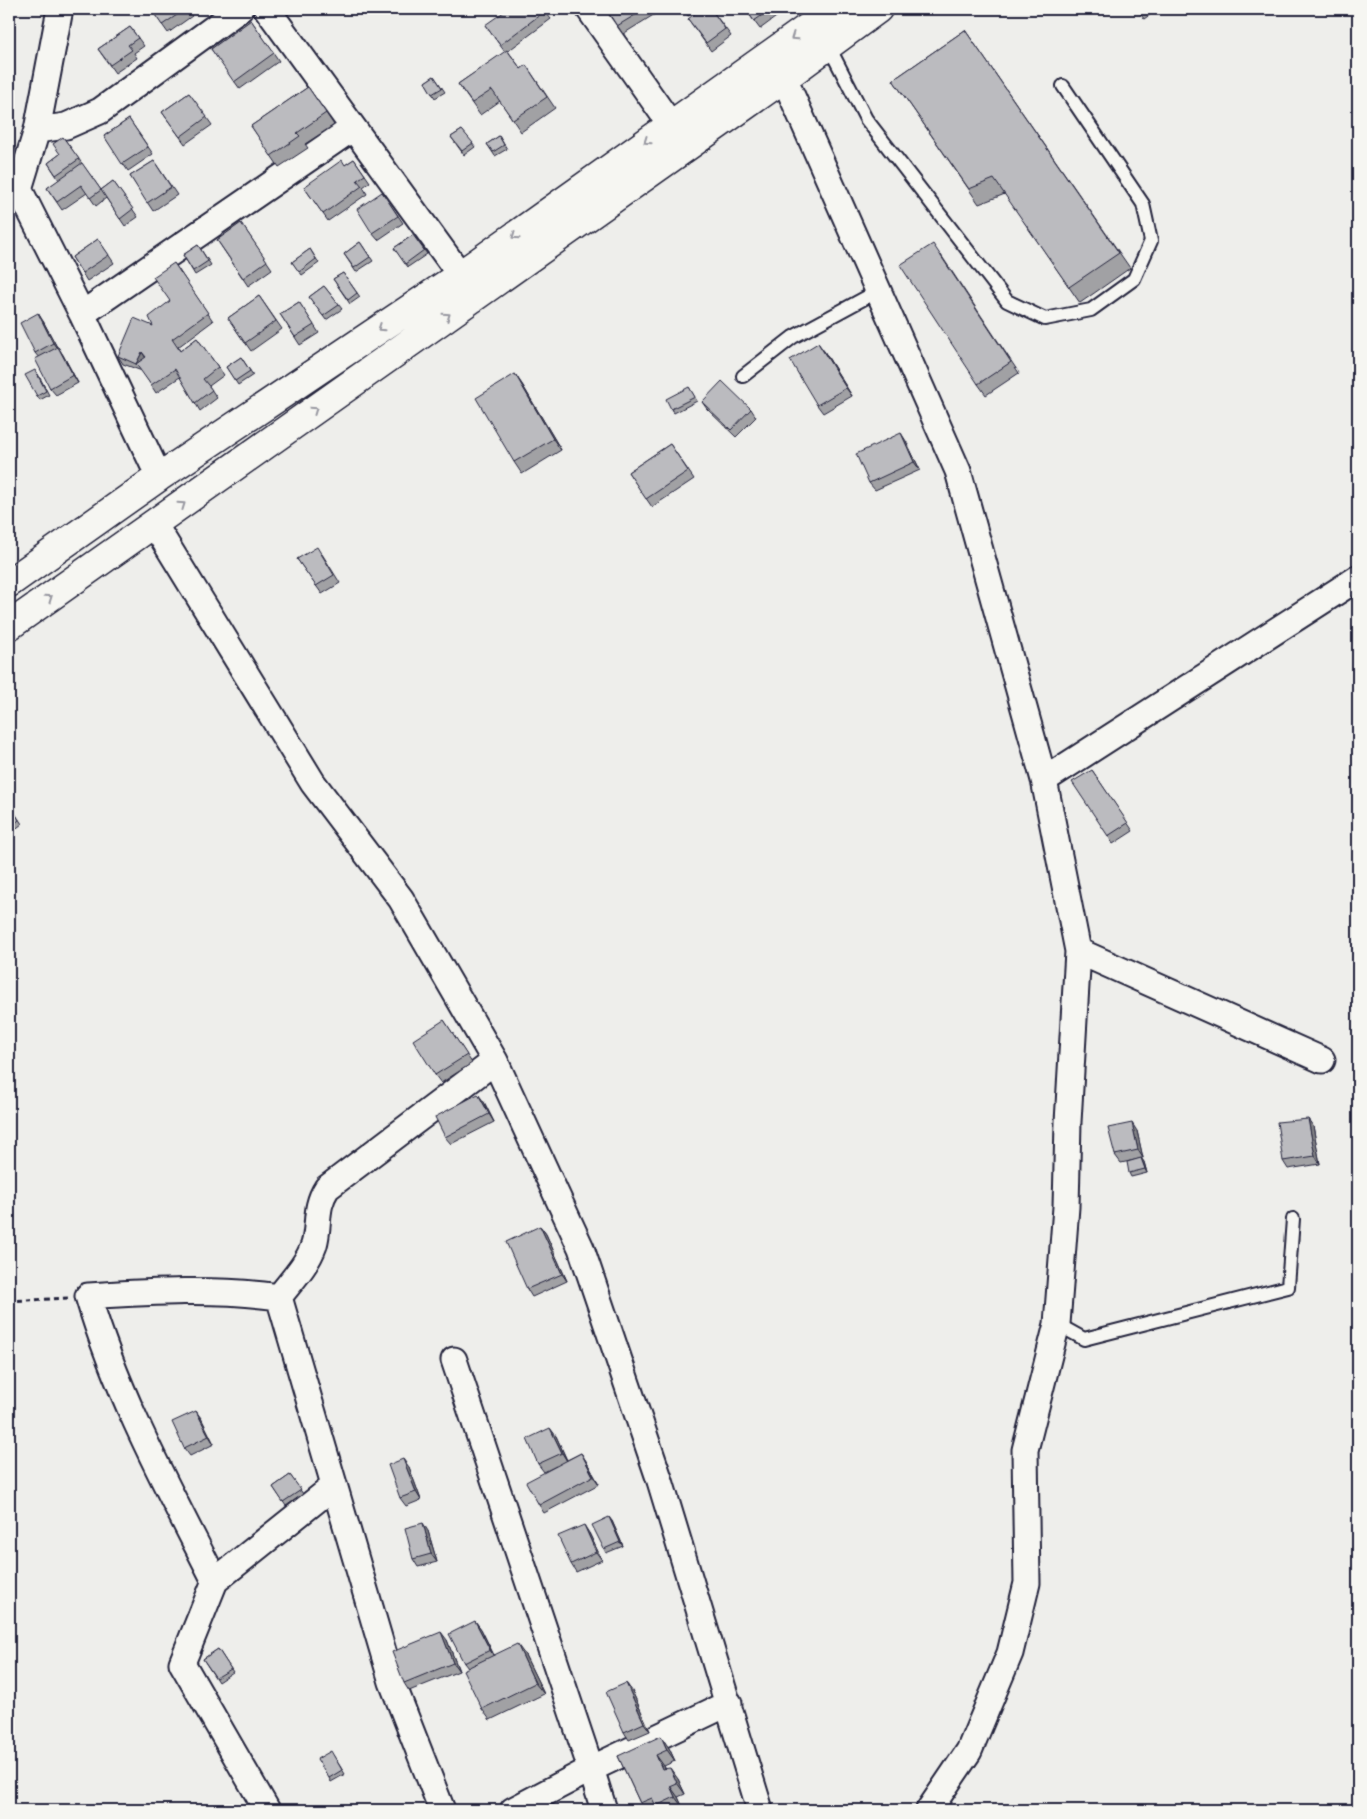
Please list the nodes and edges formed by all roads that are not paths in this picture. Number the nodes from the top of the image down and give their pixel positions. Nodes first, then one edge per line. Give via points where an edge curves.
1 (60, 9) edge
2 (240, 9) edge
3 (267, 9) edge
4 (589, 9) edge
5 (878, 9) edge
6 (822, 12) edge
7 (828, 45) junction
8 (784, 78) junction
9 (1063, 86) dead end
10 (671, 125) junction
11 (353, 128) junction
12 (36, 130) junction
13 (468, 285) junction
14 (878, 291) junction
15 (82, 314) junction
16 (743, 376) dead end
17 (159, 477) junction
18 (154, 524) junction
19 (1358, 578) edge
20 (9, 583) edge
21 (9, 626) edge
22 (1044, 780) junction
23 (1078, 951) junction
24 (1322, 1060) dead end
25 (495, 1061) junction
26 (1292, 1219) dead end
27 (279, 1297) junction
28 (1057, 1324) junction
29 (454, 1360) dead end
30 (334, 1486) junction
31 (216, 1581) junction
32 (729, 1703) junction
33 (591, 1769) junction
34 (267, 1810) edge
35 (442, 1810) edge
36 (513, 1810) edge
37 (604, 1810) edge
38 (760, 1810) edge
39 (929, 1810) edge

1 - 12 street
2 - 12 street via 100,111 66,126
3 - 11 street
4 - 10 street
5 - 7 main road
6 - 7 street
6 -> 10 main road
7 - 8 main road
7 - 9 lane via 866,119 1007,301 1045,319 1091,310 1134,278 1151,240 1143,204
8 - 13 main road
8 - 14 street
10 -> 13 main road
11 - 13 street
11 - 15 street
12 - 15 street via 20,189
13 -> 17 main road
18 -> 13 main road
14 - 16 lane via 793,337
14 - 22 street via 958,471
15 - 17 street
17 - 20 main road
21 -> 18 main road
18 - 25 street via 313,783 401,899
19 - 22 street
22 - 23 street
23 - 24 street
23 - 28 street
25 - 27 street via 327,1188 319,1200 314,1243 308,1259
25 - 32 street via 581,1248 660,1481
26 - 28 lane via 1288,1287 1084,1339
27 - 30 street
27 - 31 street via 198,1291 88,1296 116,1380 140,1434
28 - 39 street via 1025,1450 1027,1583 1010,1653 969,1751
29 - 33 street
30 - 31 street
30 - 35 street via 392,1682
31 - 34 street via 182,1662
32 - 33 street
32 - 38 street
33 - 36 street
33 - 37 street

